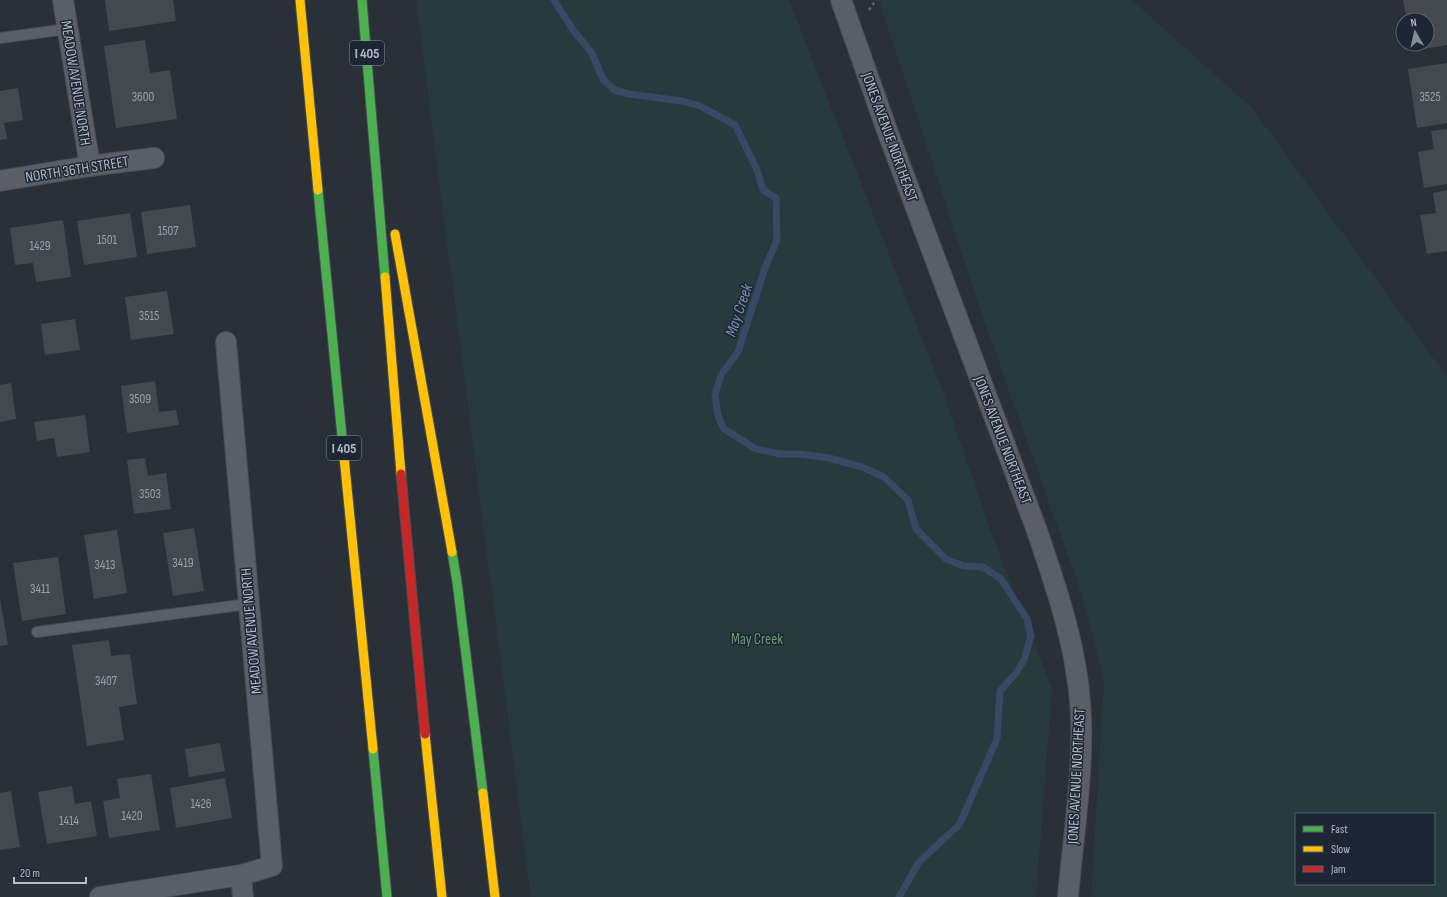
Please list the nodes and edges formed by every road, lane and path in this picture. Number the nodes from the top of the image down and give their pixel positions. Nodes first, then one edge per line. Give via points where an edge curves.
1 (62, 0) edge
2 (300, 0) edge
3 (362, 0) edge
4 (841, 0) edge
5 (67, 30) junction
6 (0, 38) edge
7 (372, 107) junction
8 (154, 158) dead end
9 (90, 166) junction
10 (0, 181) edge
11 (388, 200) dead end
12 (393, 224) dead end
13 (226, 342) dead end
14 (248, 604) junction
15 (37, 632) dead end
16 (241, 875) junction
17 (100, 897) edge
18 (243, 897) edge
19 (388, 897) edge
20 (442, 897) edge
21 (495, 897) edge
22 (1068, 897) edge

1 - 5 street, MEADOW AVENUE NORTH
2 - 19 highway, I 405
3 - 7 highway, I 405
4 - 22 street, JONES AVENUE NORTHEAST via 1036,528 1057,588 1069,634 1078,683 1081,719 1079,785
5 - 6 lane
5 - 9 street, MEADOW AVENUE NORTH
7 - 11 highway
7 - 20 highway, I 405 via 413,613
8 - 9 street, NORTH 36TH STREET
9 - 10 street, NORTH 36TH STREET
12 - 21 highway via 457,582
13 - 14 street, MEADOW AVENUE NORTH
14 - 15 lane
14 - 16 street, MEADOW AVENUE NORTH via 272,866
16 - 17 street
16 - 18 street

